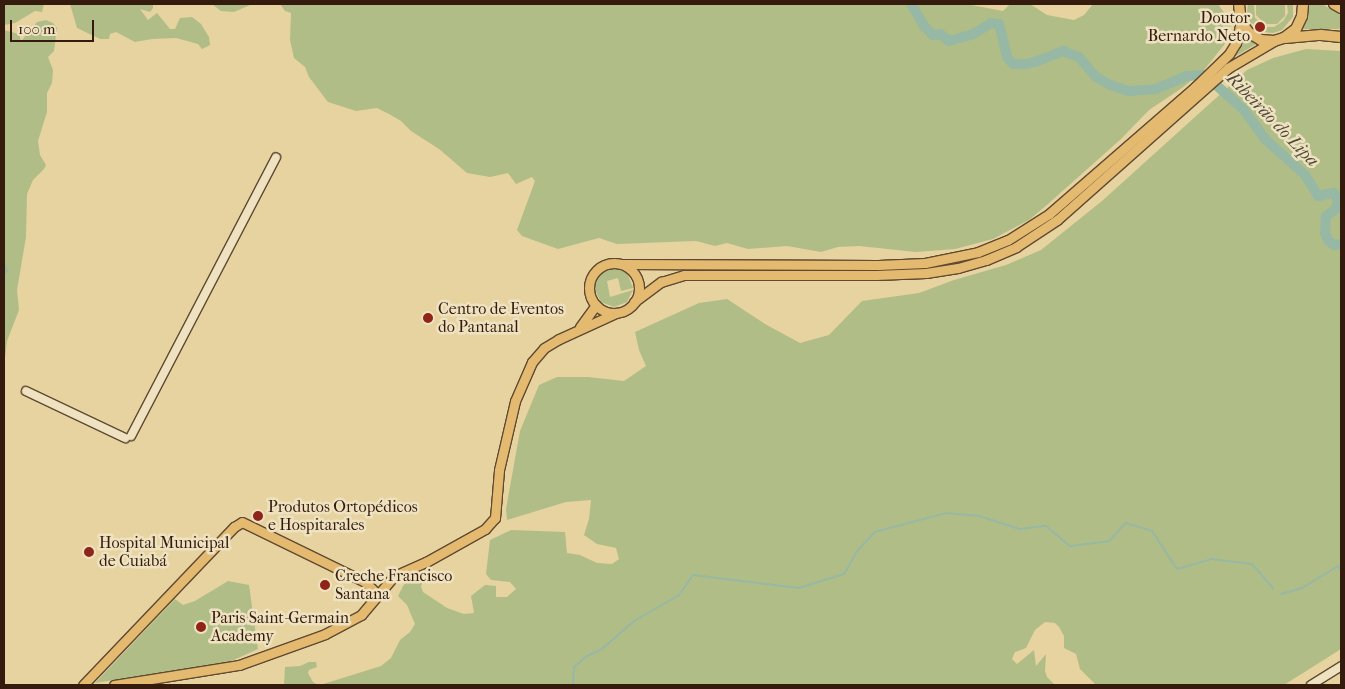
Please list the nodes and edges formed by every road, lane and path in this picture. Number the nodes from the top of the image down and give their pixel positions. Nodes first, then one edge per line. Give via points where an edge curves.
1 (1302, 4) edge
2 (1334, 4) edge
3 (1237, 6) edge
4 (1341, 8) edge
5 (1241, 22) junction
6 (1341, 37) edge
7 (1279, 40) junction
8 (1218, 72) junction
9 (1198, 90) junction
10 (276, 157) dead end
11 (622, 264) junction
12 (634, 302) junction
13 (596, 305) junction
14 (616, 313) junction
15 (578, 329) junction
16 (26, 391) dead end
17 (388, 580) junction
18 (365, 582) junction
19 (378, 594) junction
20 (1341, 666) edge
21 (88, 683) edge
22 (114, 685) edge
23 (1310, 685) edge

1 - 7 highway via 1300,23 1291,34
2 - 4 highway
3 - 5 highway
5 - 7 highway via 1255,37
5 - 8 main road via 1233,48
6 - 7 highway
7 - 8 main road
8 - 9 main road
9 - 11 main road via 1049,214 1008,240 978,252 925,263 878,265
9 - 12 main road via 1057,220 1016,247 986,260 926,273 684,275 662,282
10 - 16 street via 128,437
11 - 12 main road via 632,270 638,280
11 - 13 main road via 604,264 592,275 589,292
12 - 14 main road
13 - 14 main road via 604,311
13 - 15 main road
14 - 15 main road
15 - 17 main road via 544,348 523,380 507,432 499,470 495,518 491,525
17 - 18 main road
17 - 19 main road
18 - 19 main road
18 - 21 main road via 247,524 238,524
19 - 22 main road via 353,621 249,662
20 - 23 street

